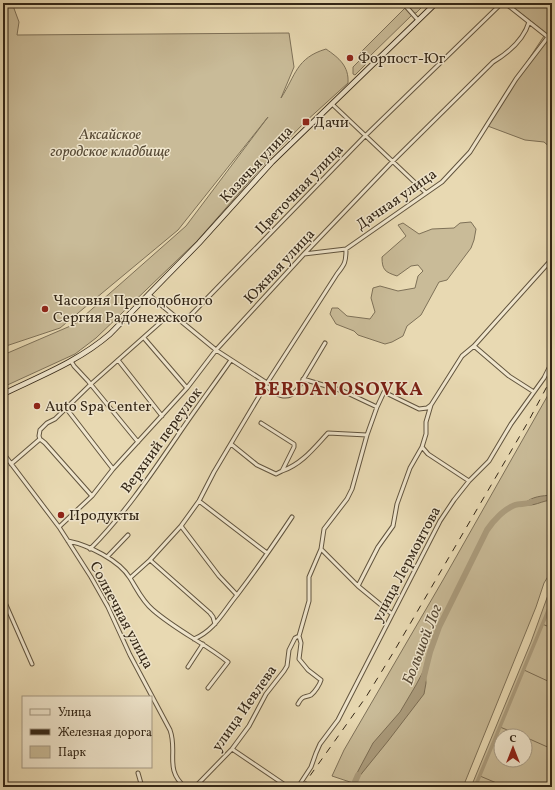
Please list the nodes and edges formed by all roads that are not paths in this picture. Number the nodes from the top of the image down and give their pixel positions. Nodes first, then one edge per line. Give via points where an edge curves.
1 (436, 3) edge
2 (505, 3) edge
3 (405, 4) edge
4 (501, 4) edge
5 (418, 20) junction
6 (529, 22) junction
7 (332, 104) junction
8 (365, 136) junction
9 (393, 161) junction
10 (426, 193) junction
11 (346, 249) junction
12 (304, 254) junction
13 (552, 259) edge
14 (150, 295) junction
15 (171, 313) junction
16 (183, 323) junction
17 (144, 338) junction
18 (325, 343) dead end
19 (474, 346) junction
20 (216, 350) junction
21 (118, 360) junction
22 (231, 360) junction
23 (71, 361) junction
24 (552, 362) edge
25 (303, 379) junction
26 (91, 384) junction
27 (266, 384) junction
28 (187, 388) junction
29 (534, 392) junction
30 (3, 394) edge
31 (431, 405) junction
32 (377, 406) junction
33 (66, 408) junction
34 (162, 416) junction
35 (261, 423) dead end
36 (367, 436) junction
37 (40, 439) junction
38 (138, 442) junction
39 (231, 444) junction
40 (422, 447) junction
41 (3, 453) edge
42 (11, 464) junction
43 (113, 468) junction
44 (282, 471) junction
45 (469, 481) junction
46 (92, 496) junction
47 (200, 501) junction
48 (292, 517) dead end
49 (181, 526) junction
50 (59, 527) junction
51 (128, 535) dead end
52 (68, 541) junction
53 (90, 549) junction
54 (321, 549) junction
55 (267, 553) junction
56 (107, 558) junction
57 (150, 560) junction
58 (130, 578) junction
59 (358, 586) junction
60 (237, 595) junction
61 (3, 598) edge
62 (392, 614) junction
63 (215, 624) junction
64 (299, 636) junction
65 (194, 639) junction
66 (203, 644) junction
67 (32, 664) dead end
68 (188, 668) dead end
69 (208, 688) dead end
70 (152, 696) edge
71 (152, 696) edge
72 (298, 704) dead end
73 (232, 749) junction
74 (138, 772) dead end
75 (142, 787) edge
76 (185, 787) edge
77 (195, 787) edge
78 (288, 787) edge
79 (298, 787) edge

1 - 5 main road, Казачья улица
2 - 6 street
3 - 5 street
4 - 8 street, Цветочная улица
5 - 7 main road, Казачья улица
6 - 9 street, Южная улица via 522,37 493,62
6 - 10 street, Дачная улица via 548,37 516,79 470,152 442,182
7 - 8 street
7 - 14 main road, Казачья улица via 272,162
8 - 9 street
8 - 16 street, Цветочная улица
9 - 10 street
9 - 12 street, Южная улица
10 - 11 street, Дачная улица
11 - 12 street
11 - 27 street via 344,265
12 - 20 street, Южная улица
13 - 19 street
14 - 15 street
14 - 23 main road, Казачья улица via 96,346
15 - 16 street
15 - 17 street
16 - 20 street
17 - 21 street
17 - 28 street
18 - 25 street
19 - 29 street via 509,376
19 - 31 street via 462,356
20 - 22 street
20 - 28 street, Южная улица
21 - 26 street
21 - 34 street
22 - 27 street
22 - 53 street, Верхний переулок via 160,462 112,525
23 - 26 street
23 - 30 main road, Казачья улица
24 - 29 street, улица Лермонтова
25 - 27 street via 292,396 288,397 280,395
25 - 32 street via 343,391
26 - 33 street
26 - 38 street
27 - 39 street
28 - 34 street, Южная улица
29 - 45 street, улица Лермонтова via 489,461
31 - 32 street, улица Иевлева via 420,409 384,392
31 - 40 street
32 - 36 street, улица Иевлева
33 - 37 street via 40,430
33 - 43 street
34 - 38 street, Южная улица
35 - 44 street via 294,444
36 - 44 street via 328,433 304,458
36 - 54 street, улица Иевлева via 352,489 347,500 324,529
37 - 42 street
37 - 46 street
38 - 43 street, Южная улица
39 - 44 street via 257,466 276,474
39 - 47 street
40 - 45 street via 428,454
40 - 59 street via 410,468 397,504 393,526
41 - 42 street, Солнечная улица
42 - 50 street, Солнечная улица
43 - 46 street, Южная улица
45 - 62 street, улица Лермонтова via 440,521
46 - 50 street, Южная улица
47 - 49 street
47 - 55 street
48 - 55 street
49 - 57 street
49 - 60 street via 219,576
50 - 52 street, Солнечная улица
51 - 56 street
52 - 53 street
52 - 71 street, Солнечная улица via 108,607
53 - 56 street
54 - 59 street
54 - 64 street, улица Иевлева via 308,577 309,601
55 - 60 street
56 - 58 street via 121,567
57 - 58 street
57 - 63 street via 210,613
58 - 65 street via 146,604
59 - 62 street
60 - 63 street
61 - 67 street
62 - 79 street, улица Лермонтова via 338,720 320,744 311,767
63 - 65 street via 205,634
64 - 72 street via 300,659 308,670 321,680 314,693 304,696
64 - 73 street, улица Иевлева via 295,638 290,650 284,672 266,694 249,726
65 - 66 street
66 - 68 street
66 - 69 street via 228,662
70 - 76 street, Солнечная улица via 173,738 174,773
73 - 77 street, улица Иевлева
73 - 78 street
74 - 75 street

